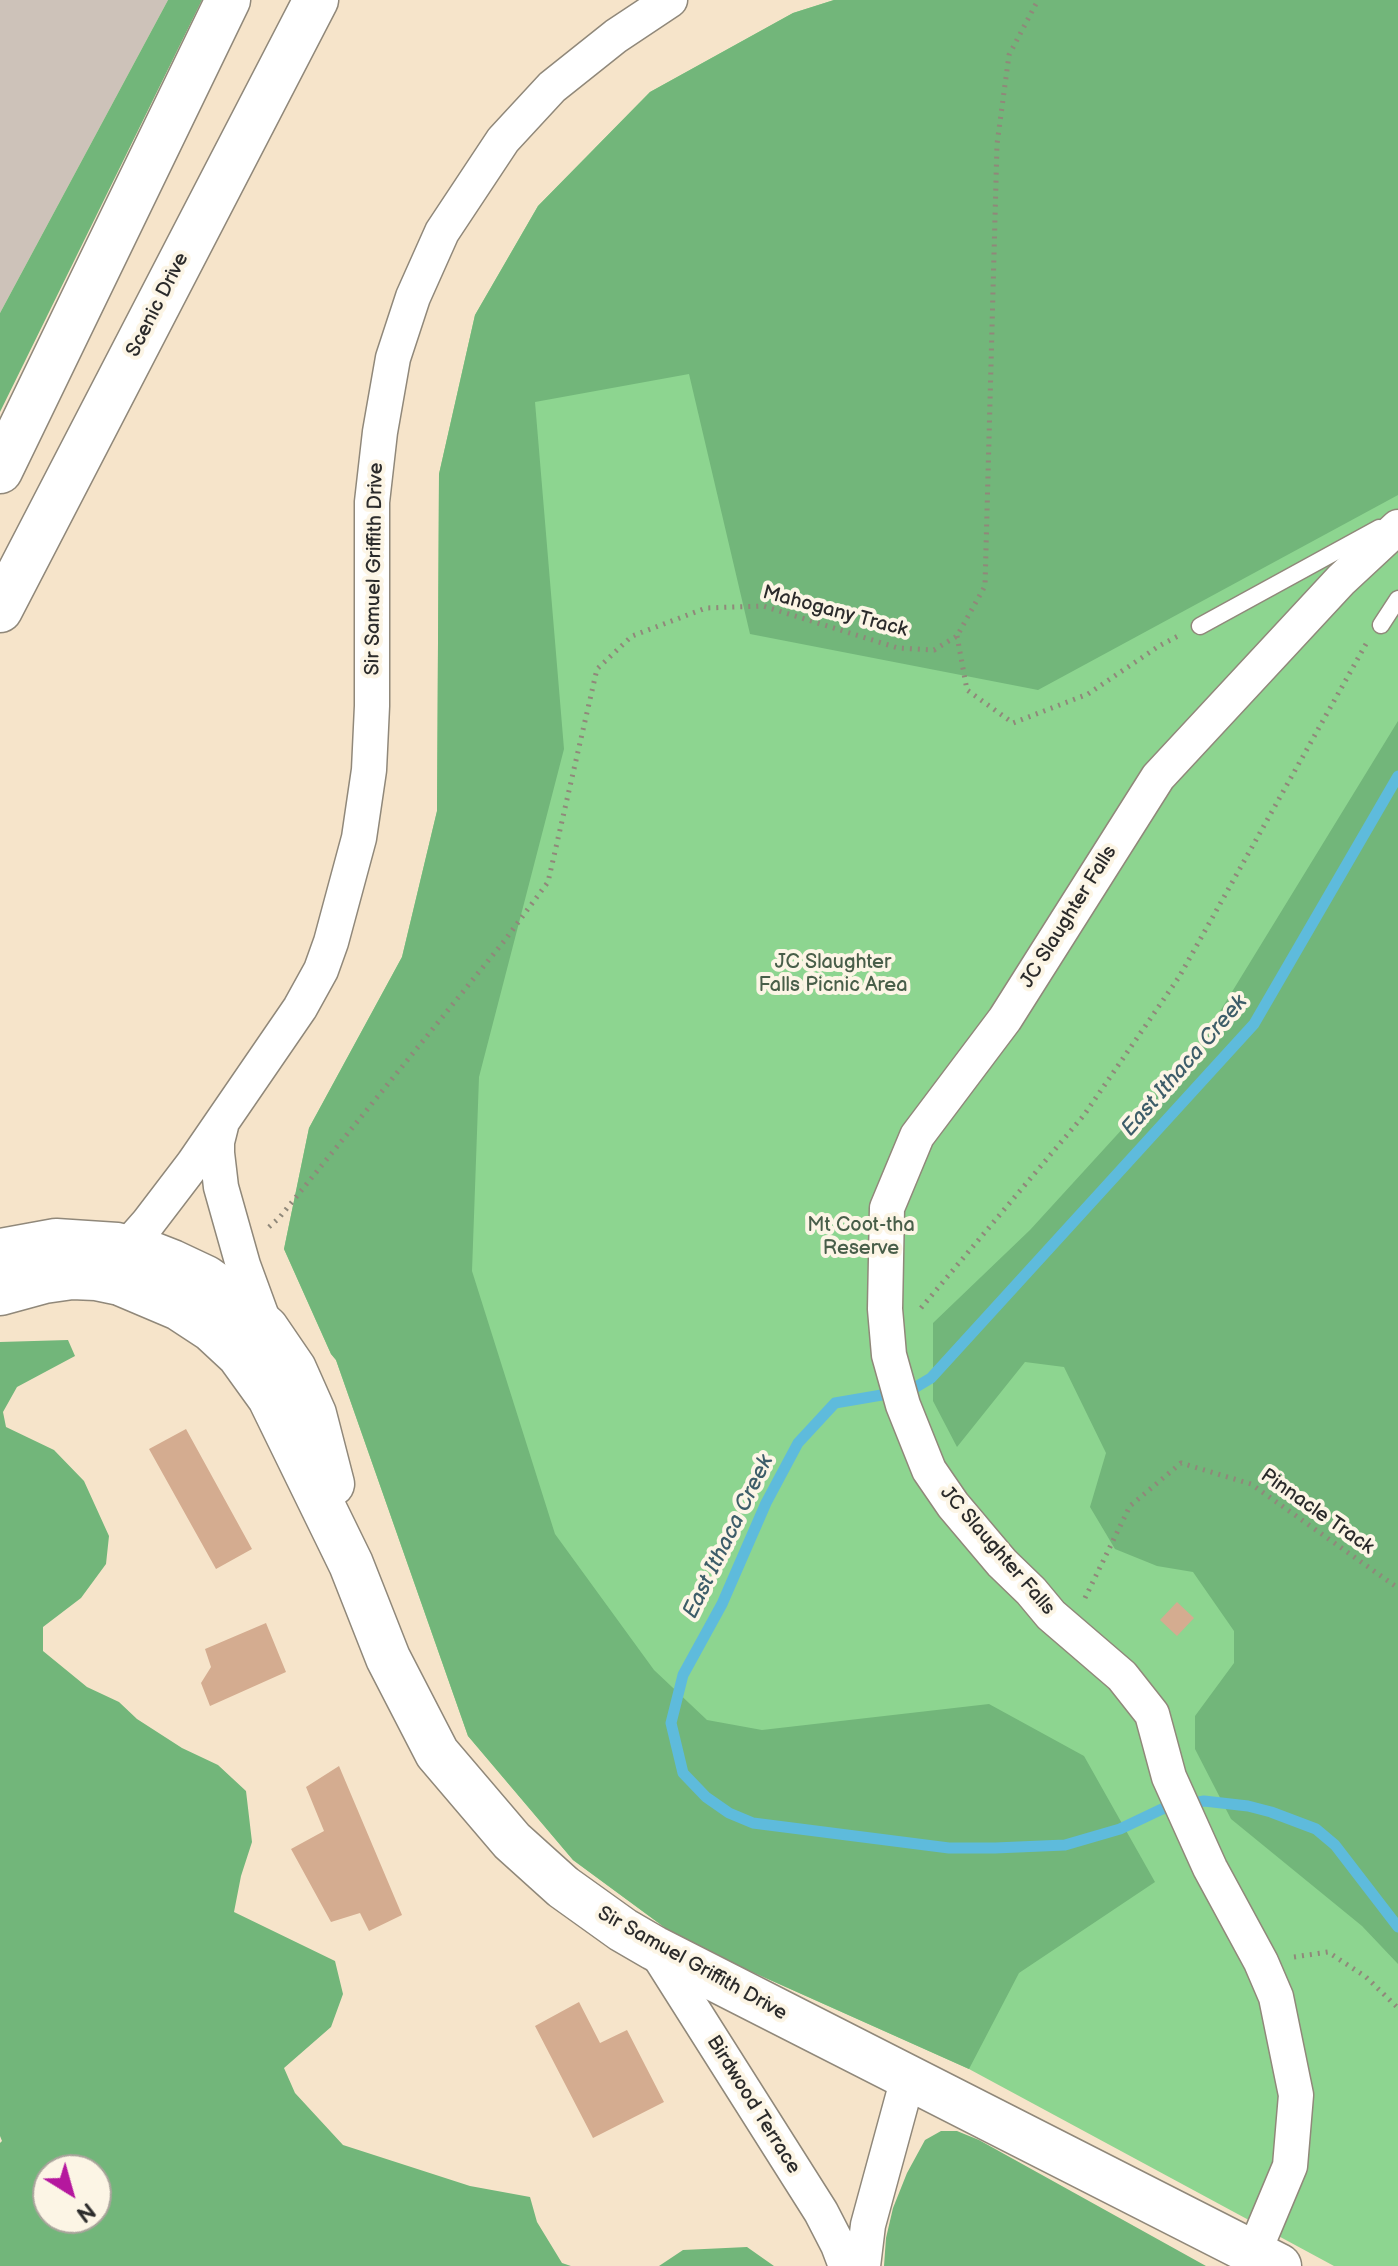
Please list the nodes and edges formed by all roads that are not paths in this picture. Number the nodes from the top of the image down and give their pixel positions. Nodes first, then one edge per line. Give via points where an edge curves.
1 (228, 0) edge
2 (316, 0) edge
3 (670, 0) edge
4 (0, 471) edge
5 (1398, 518) edge
6 (1398, 527) edge
7 (1398, 599) edge
8 (0, 610) edge
9 (1381, 625) road end
10 (1200, 626) road end
11 (226, 1114) junction
12 (126, 1248) junction
13 (0, 1251) edge
14 (87, 1277) junction
15 (0, 1293) edge
16 (269, 1333) junction
17 (351, 1564) junction
18 (654, 1948) junction
19 (908, 2078) junction
20 (1266, 2259) edge
21 (845, 2263) edge

1 - 4 main road
2 - 8 main road, Scenic Drive
3 - 11 street, Sir Samuel Griffith Drive via 552,87 503,140 442,232 413,297 393,358 372,502 372,706 359,838 321,970
5 - 10 lane
6 - 20 street, JC Slaughter Falls via 1331,591 1158,777 1005,1019 917,1136 887,1208 889,1347 903,1405 929,1470 1002,1563 1122,1676 1152,1714 1169,1777 1276,1997 1296,2095 1290,2166
7 - 9 lane
11 - 12 street, Sir Samuel Griffith Drive
11 - 16 street, Sir Samuel Griffith Drive via 217,1142 221,1187
12 - 13 main road via 56,1241
12 - 14 main road
12 - 16 main road via 206,1278
14 - 15 main road, Sir Samuel Griffith Drive
14 - 17 main road, Sir Samuel Griffith Drive via 120,1283 179,1308 239,1355 270,1398
16 - 17 main road via 294,1369 314,1414
17 - 18 main road, Sir Samuel Griffith Drive via 388,1658 437,1753 533,1862 591,1909
18 - 19 main road, Sir Samuel Griffith Drive
18 - 21 street, Birdwood Terrace via 821,2212
19 - 20 main road, Sir Samuel Griffith Drive
19 - 21 street, Birdwood Terrace via 868,2225

